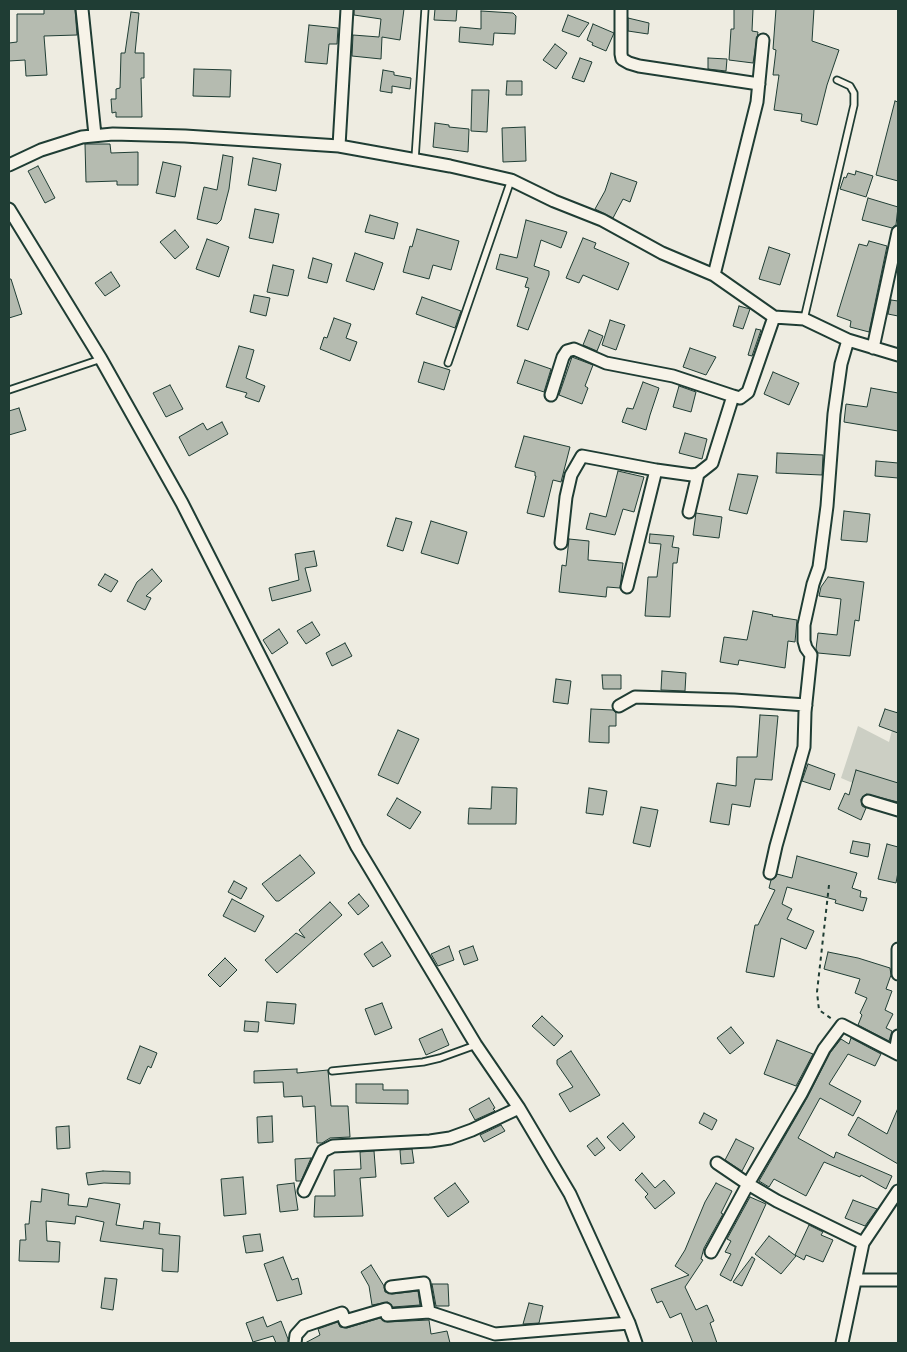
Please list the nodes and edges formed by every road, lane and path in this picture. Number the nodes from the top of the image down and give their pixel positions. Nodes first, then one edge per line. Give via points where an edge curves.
1 (82, 9) edge
2 (347, 9) edge
3 (425, 9) edge
4 (621, 9) edge
5 (763, 40) dead end
6 (837, 80) dead end
7 (759, 84) junction
8 (95, 135) junction
9 (340, 146) junction
10 (415, 160) junction
11 (9, 165) edge
12 (512, 180) junction
13 (9, 209) edge
14 (898, 232) edge
15 (714, 275) junction
16 (774, 317) junction
17 (804, 319) junction
18 (848, 340) junction
19 (873, 348) junction
20 (898, 356) edge
21 (100, 358) junction
22 (448, 363) dead end
23 (9, 390) edge
24 (551, 395) dead end
25 (733, 396) junction
26 (656, 470) junction
27 (698, 474) junction
28 (689, 512) dead end
29 (561, 543) dead end
30 (627, 587) dead end
31 (806, 705) junction
32 (619, 706) dead end
33 (868, 801) dead end
34 (898, 810) edge
35 (770, 873) dead end
36 (829, 885) dead end
37 (898, 949) edge
38 (898, 974) edge
39 (842, 1025) junction
40 (898, 1036) edge
41 (476, 1045) junction
42 (897, 1053) edge
43 (332, 1071) dead end
44 (519, 1108) junction
45 (717, 1162) dead end
46 (748, 1184) junction
47 (304, 1191) dead end
48 (898, 1191) edge
49 (863, 1244) junction
50 (711, 1252) dead end
51 (855, 1280) junction
52 (898, 1280) edge
53 (391, 1287) dead end
54 (429, 1312) junction
55 (629, 1323) junction
56 (295, 1343) edge
57 (636, 1343) edge
58 (842, 1343) edge

1 - 8 street
2 - 9 street
3 - 10 lane
4 - 7 street via 621,54 622,59 629,63
5 - 7 street
6 - 17 lane via 850,86 854,105
7 - 15 street
8 - 9 street via 194,136
8 - 11 street via 41,150
9 - 10 street
10 - 12 street
12 - 15 street
12 - 22 lane
13 - 21 street
14 - 19 street
15 - 16 street
16 - 17 street
16 - 25 street via 748,392 740,398
17 - 18 street
18 - 19 street
18 - 31 street via 834,414 819,567 804,625 804,641 811,655
19 - 20 street
21 - 23 lane
21 - 41 street via 182,503 358,847
24 - 25 street via 563,357 567,351 574,350 606,363 673,376
25 - 27 street via 712,462
26 - 27 street
26 - 29 street via 582,456 571,475
26 - 30 street
27 - 28 street
31 - 32 street via 635,697
31 - 35 street via 804,747
33 - 34 street
36 - 39 path via 817,1002 819,1010
37 - 38 street
39 - 42 street
39 - 46 street via 824,1049
40 - 42 street
41 - 43 lane via 423,1062
41 - 44 street
44 - 47 street via 450,1138 333,1146 323,1151
44 - 55 street via 570,1194
45 - 46 street
46 - 49 street
46 - 50 street
48 - 49 street
49 - 51 street
51 - 52 street
51 - 58 street
53 - 54 street via 424,1283
54 - 55 street via 495,1334
54 - 56 street via 387,1315 386,1309 345,1321 342,1314 304,1326 296,1335
55 - 57 street

